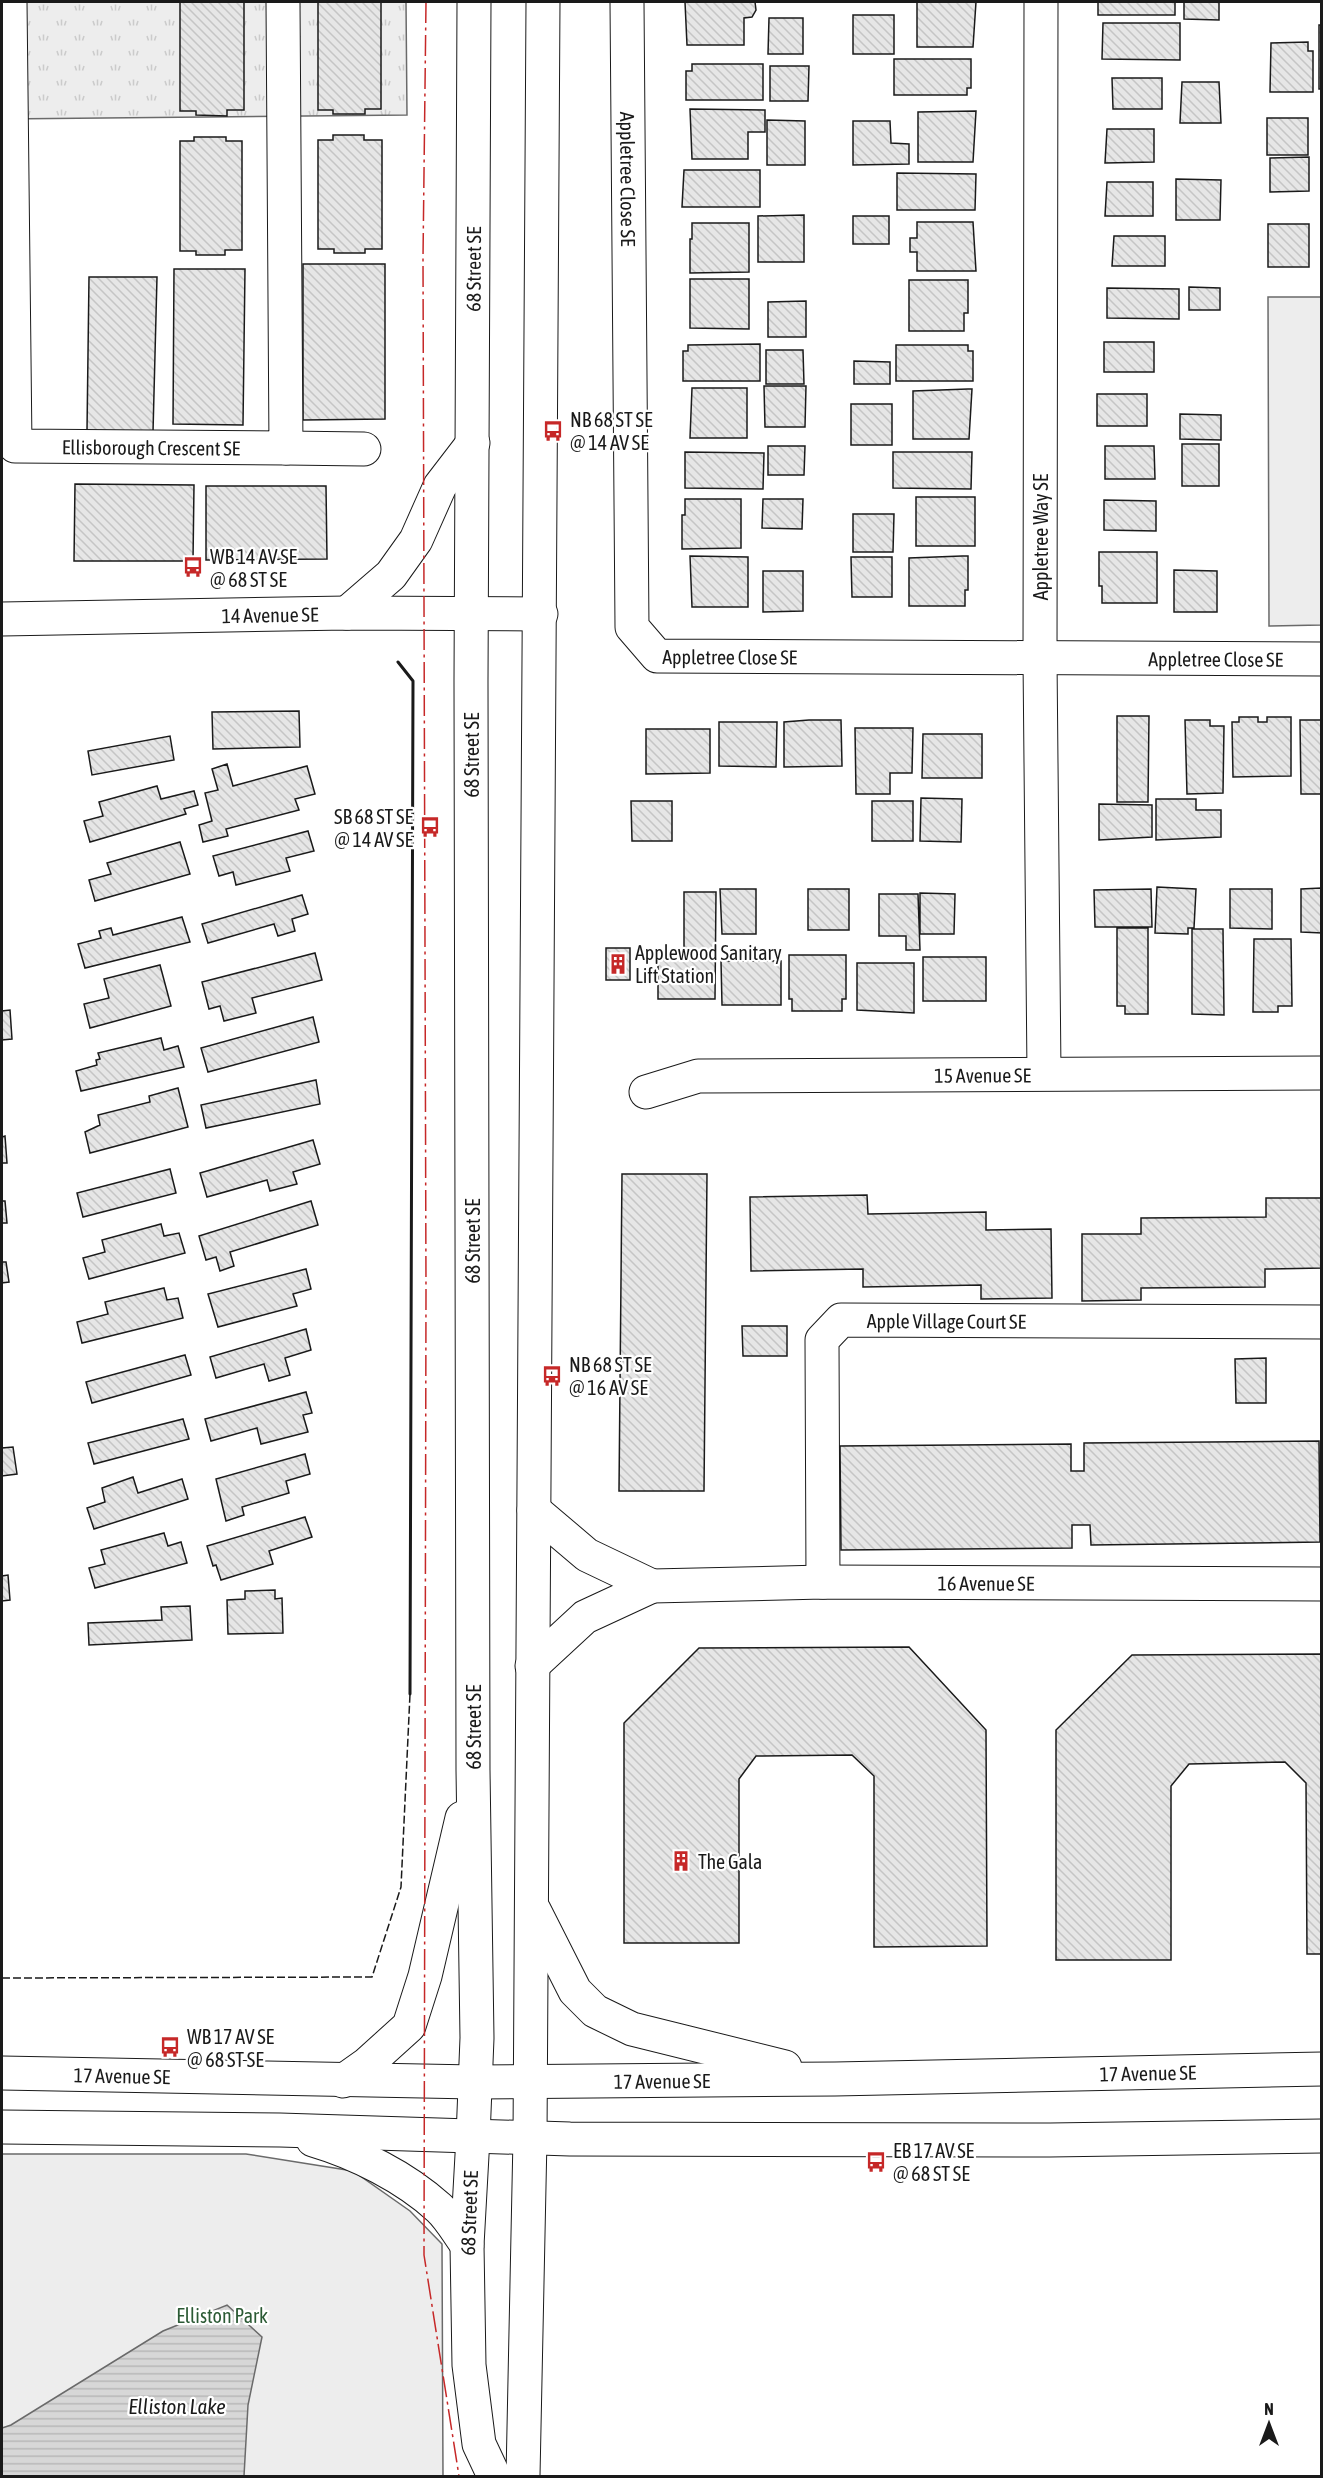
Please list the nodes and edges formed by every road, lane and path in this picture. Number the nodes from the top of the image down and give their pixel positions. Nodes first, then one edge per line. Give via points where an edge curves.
1 (10, 2) edge
2 (282, 2) edge
3 (474, 2) edge
4 (543, 2) edge
5 (627, 2) edge
6 (1041, 2) edge
7 (473, 443) junction
8 (8, 446) edge
9 (286, 448) junction
10 (364, 449) dead end
11 (347, 613) junction
12 (541, 614) junction
13 (471, 615) junction
14 (2, 619) edge
15 (1040, 658) junction
16 (1322, 659) edge
17 (1044, 1073) junction
18 (1322, 1073) edge
19 (646, 1092) dead end
20 (1322, 1322) edge
21 (534, 1510) junction
22 (823, 1582) junction
23 (1322, 1584) edge
24 (652, 1586) junction
25 (532, 1666) junction
26 (473, 1770) junction
27 (530, 1904) junction
28 (1322, 2069) edge
29 (2, 2073) edge
30 (835, 2079) junction
31 (343, 2081) junction
32 (531, 2081) junction
33 (474, 2082) junction
34 (2, 2127) edge
35 (280, 2130) junction
36 (1322, 2136) edge
37 (473, 2137) junction
38 (530, 2138) junction
39 (467, 2245) junction
40 (494, 2476) edge
41 (523, 2476) edge

1 - 8 main road, Ellisborough Crescent SE
2 - 9 main road
3 - 7 main road, 68 Street SE
4 - 12 main road
5 - 15 main road, Appletree Close SE via 632,627 657,656
6 - 15 main road, Appletree Way SE
7 - 11 main road via 440,486 416,540 391,575
7 - 13 main road, 68 Street SE
8 - 9 main road, Ellisborough Crescent SE
9 - 10 main road, Ellisborough Crescent SE
11 - 13 main road, 14 Avenue SE
11 - 14 main road, 14 Avenue SE
12 - 13 main road, 14 Avenue SE
12 - 21 main road
13 - 26 main road, 68 Street SE
15 - 16 main road, Appletree Close SE
15 - 17 main road, Appletree Way SE
17 - 18 main road, 15 Avenue SE
17 - 19 main road, 15 Avenue SE via 698,1076
20 - 22 main road, Apple Village Court SE via 841,1320 822,1340
21 - 24 main road via 587,1555
21 - 25 main road
22 - 23 main road, 16 Avenue SE
22 - 24 main road, 16 Avenue SE
24 - 25 main road via 585,1617
25 - 27 main road
26 - 31 main road via 425,1976 409,2026
26 - 33 main road, 68 Street SE via 477,2038
27 - 30 main road via 575,1992 595,2011 632,2030
27 - 32 main road
28 - 30 main road, 17 Avenue SE
29 - 31 main road, 17 Avenue SE
30 - 32 main road, 17 Avenue SE
31 - 33 main road, 17 Avenue SE
32 - 33 main road, 17 Avenue SE
32 - 38 main road
33 - 37 main road, 68 Street SE
34 - 35 main road
35 - 37 main road
35 - 39 main road via 339,2147 395,2176 441,2210
36 - 38 main road via 1050,2140
37 - 38 main road
37 - 39 main road, 68 Street SE
38 - 41 main road
39 - 40 main road, 68 Street SE via 469,2365 479,2444

